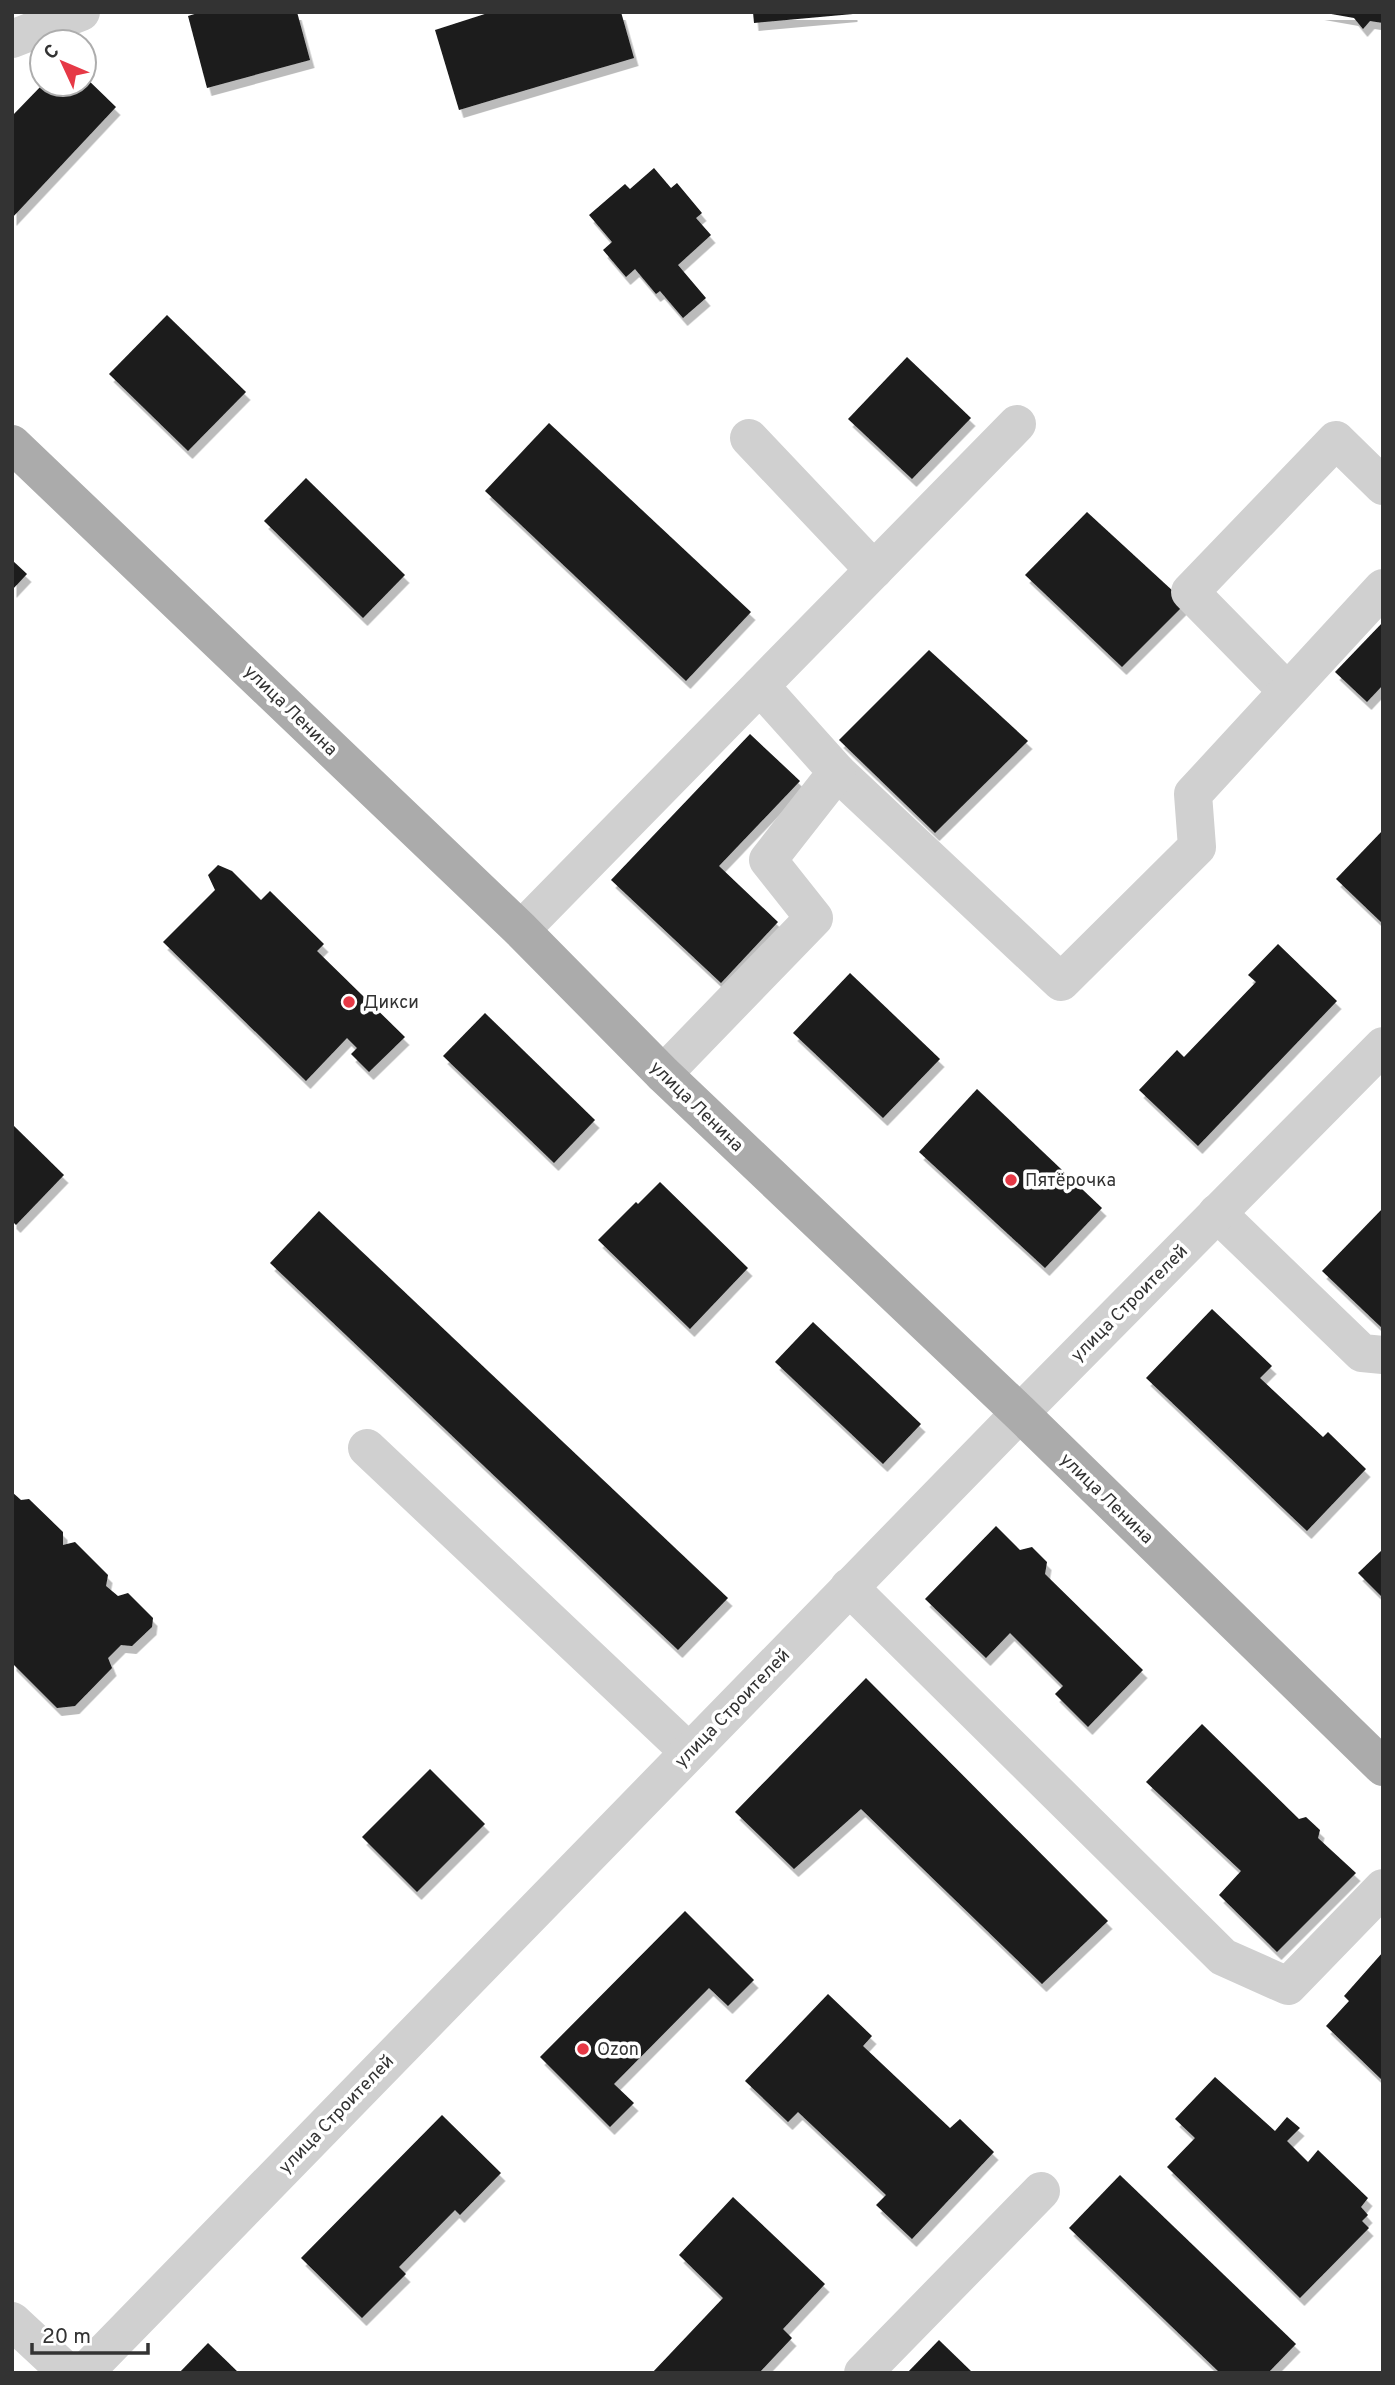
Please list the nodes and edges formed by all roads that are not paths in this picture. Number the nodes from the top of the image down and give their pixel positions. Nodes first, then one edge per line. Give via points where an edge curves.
1 (81, 12) edge
2 (12, 39) edge
3 (1017, 424) dead end
4 (750, 438) dead end
5 (12, 444) edge
6 (1383, 486) edge
7 (874, 570) junction
8 (1383, 588) edge
9 (760, 686) junction
10 (1287, 691) junction
11 (837, 772) junction
12 (521, 930) junction
13 (1383, 1046) edge
14 (663, 1074) junction
15 (1217, 1213) junction
16 (1383, 1355) edge
17 (1020, 1413) junction
18 (367, 1448) dead end
19 (849, 1587) junction
20 (689, 1752) junction
21 (1383, 1767) edge
22 (1383, 1888) edge
23 (1041, 2190) dead end
24 (12, 2322) edge
25 (68, 2373) edge
26 (84, 2373) edge
27 (863, 2373) edge

1 - 2 street
3 - 7 street
4 - 7 street
5 - 12 main road, улица Ленина
6 - 10 street via 1336,440 1189,592
7 - 9 street
8 - 10 street
9 - 11 street
9 - 12 street
10 - 11 street via 1193,794 1197,848 1061,982
11 - 14 street via 768,860 814,918
12 - 14 main road, улица Ленина
13 - 15 street, улица Строителей
14 - 17 main road, улица Ленина
15 - 16 street via 1362,1353
15 - 17 street, улица Строителей
17 - 19 street, улица Строителей
17 - 21 main road, улица Ленина
18 - 20 street
19 - 20 street, улица Строителей
19 - 22 street via 1223,1957 1288,1986
20 - 26 street, улица Строителей
23 - 27 street
24 - 25 street

